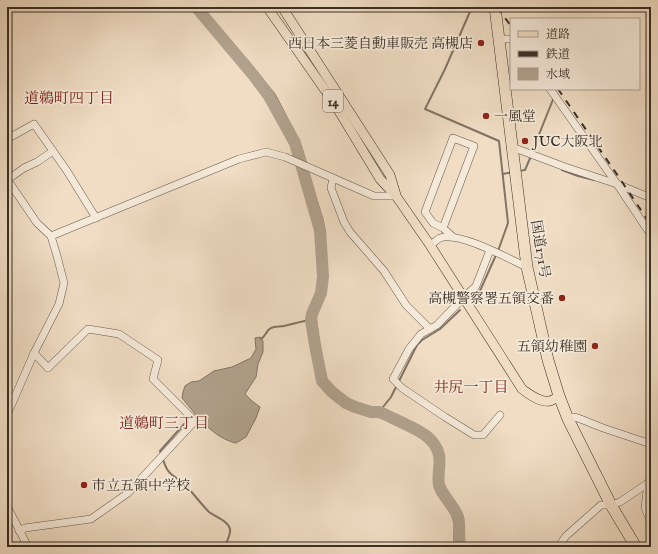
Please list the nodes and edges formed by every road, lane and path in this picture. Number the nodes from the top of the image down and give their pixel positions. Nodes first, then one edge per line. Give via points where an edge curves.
1 (267, 7) edge
2 (282, 7) edge
3 (495, 7) edge
4 (499, 39) junction
5 (510, 39) edge
6 (550, 90) edge
7 (7, 139) edge
8 (512, 146) junction
9 (54, 151) junction
10 (333, 179) junction
11 (7, 180) edge
12 (617, 184) junction
13 (396, 196) junction
14 (651, 198) edge
15 (96, 218) junction
16 (443, 228) junction
17 (651, 235) edge
18 (51, 236) junction
19 (453, 237) junction
20 (430, 245) junction
21 (492, 251) junction
22 (527, 267) junction
23 (463, 298) junction
24 (430, 329) junction
25 (34, 353) junction
26 (559, 396) junction
27 (7, 415) edge
28 (500, 415) dead end
29 (568, 419) junction
30 (651, 444) edge
31 (650, 482) edge
32 (611, 505) junction
33 (7, 506) edge
34 (651, 522) edge
35 (19, 531) junction
36 (28, 547) edge
37 (558, 547) edge
38 (636, 547) edge

1 - 13 main road, 14 via 334,103 380,180
2 - 13 main road, 14 via 390,175
3 - 4 highway, 国道171号
4 - 5 street
4 - 8 highway, 国道171号
6 - 12 street
7 - 9 street via 34,124
8 - 12 street
8 - 22 highway, 国道171号
9 - 11 street
9 - 15 street
10 - 13 street via 374,196
10 - 15 street via 285,157 266,152 239,159
10 - 24 street via 331,188 350,232 384,271 406,305
11 - 18 street via 37,223
12 - 14 street
12 - 17 street
13 - 20 main road, 14
15 - 18 street
16 - 16 street via 434,223 425,212 453,138 474,146
16 - 19 street
18 - 25 street via 64,283 59,304
19 - 20 street via 441,238
19 - 21 street
20 - 23 main road, 14
21 - 22 street
21 - 23 street via 476,286
22 - 26 highway, 国道171号 via 548,360
23 - 24 street
23 - 26 main road, 14 via 522,389 543,401 550,401
24 - 28 street via 421,334 408,349 394,381 474,435 483,435
25 - 27 street
25 - 35 street via 48,368 88,328 119,334 158,360 153,379 192,418 192,424 128,493 91,519
26 - 29 highway, 国道171号
29 - 30 street via 578,418
29 - 32 highway, 国道171号
31 - 32 street
31 - 34 street via 645,508
32 - 37 street via 601,505 566,536
32 - 38 highway, 国道171号
33 - 35 street
35 - 36 street

